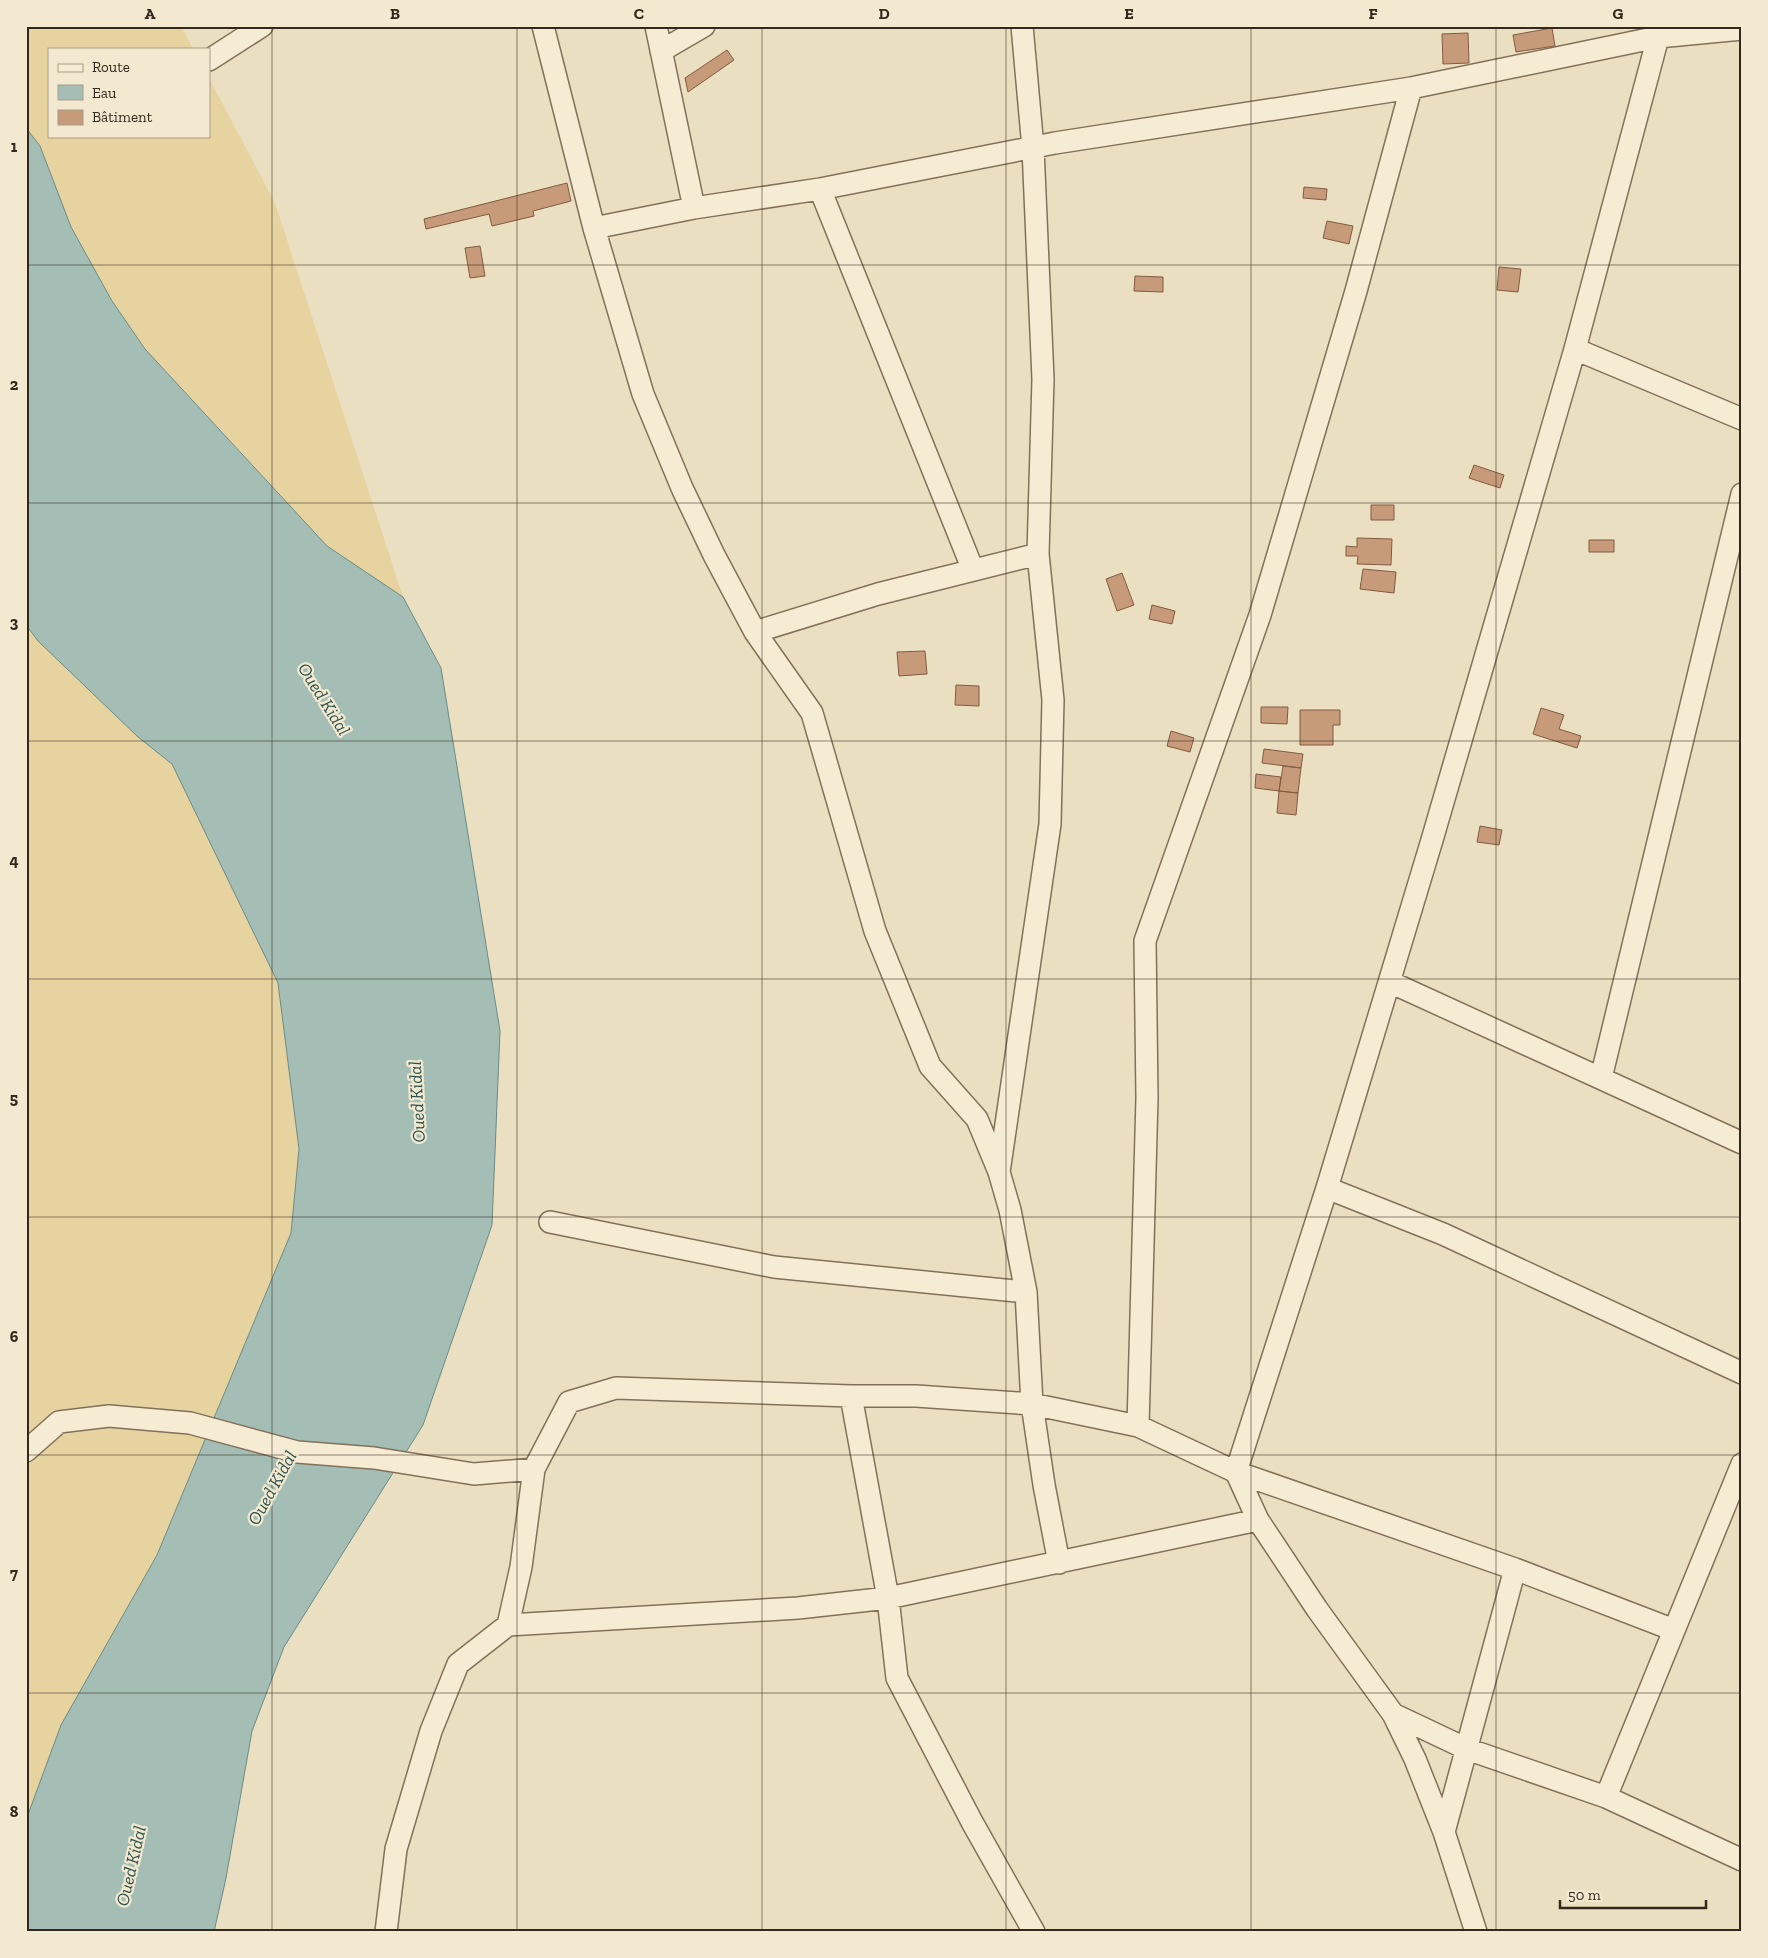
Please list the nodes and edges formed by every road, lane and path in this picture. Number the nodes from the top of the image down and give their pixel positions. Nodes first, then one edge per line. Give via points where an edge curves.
1 (262, 26) edge
2 (543, 26) edge
3 (656, 26) edge
4 (704, 26) edge
5 (1022, 26) edge
6 (1742, 29) edge
7 (1660, 32) edge
8 (661, 51) junction
9 (210, 59) edge
10 (1411, 88) junction
11 (1033, 148) junction
12 (820, 189) junction
13 (694, 208) junction
14 (594, 228) junction
15 (1576, 349) junction
16 (1742, 419) edge
17 (1742, 494) edge
18 (1038, 554) junction
19 (973, 570) junction
20 (755, 632) junction
21 (1390, 982) junction
22 (1601, 1078) junction
23 (1742, 1143) edge
24 (999, 1172) junction
25 (1327, 1188) junction
26 (550, 1222) dead end
27 (1026, 1292) junction
28 (1742, 1373) edge
29 (851, 1396) junction
30 (1032, 1404) junction
31 (1138, 1426) junction
32 (26, 1451) edge
33 (1742, 1464) edge
34 (534, 1469) junction
35 (1236, 1472) junction
36 (1258, 1520) junction
37 (1059, 1563) junction
38 (1515, 1569) junction
39 (888, 1598) junction
40 (508, 1626) junction
41 (1674, 1630) junction
42 (1393, 1714) junction
43 (1467, 1749) junction
44 (1606, 1797) junction
45 (1444, 1832) junction
46 (1742, 1860) edge
47 (386, 1932) edge
48 (1034, 1932) edge
49 (1476, 1932) edge

1 - 9 street
2 - 14 street
3 - 8 street
4 - 8 street
5 - 11 street
6 - 7 street
7 - 10 street
7 - 15 street
8 - 13 street
10 - 11 street
10 - 31 street via 1356,291 1260,615 1145,941 1148,1098
11 - 12 street
11 - 18 street via 1043,379
12 - 13 street
12 - 19 street
13 - 14 street
14 - 20 street via 643,394 682,488
15 - 16 street
15 - 21 street
17 - 22 street
18 - 19 street
18 - 24 street via 1052,700 1050,824
19 - 20 street via 878,594
20 - 24 street via 812,713 875,931 930,1066 977,1118
21 - 22 street
21 - 25 street
22 - 23 street
24 - 27 street
25 - 28 street via 1444,1234
25 - 35 street
26 - 27 street via 774,1267
27 - 30 street
29 - 30 street via 916,1396
29 - 34 street via 616,1388 569,1402
29 - 39 street
30 - 31 street
30 - 37 street
31 - 35 street
32 - 34 street via 59,1422 109,1416 190,1423 297,1452 374,1458 474,1474
33 - 41 street
34 - 40 street via 521,1567
35 - 36 street
35 - 38 street
36 - 37 street
36 - 42 street
37 - 39 street
38 - 41 street
38 - 43 street
39 - 40 street via 798,1608
39 - 48 street via 897,1678
40 - 47 street via 458,1664 451,1680 431,1731 396,1849
41 - 44 street
42 - 43 street
42 - 45 street
43 - 44 street
43 - 45 street
44 - 46 street
45 - 49 street

